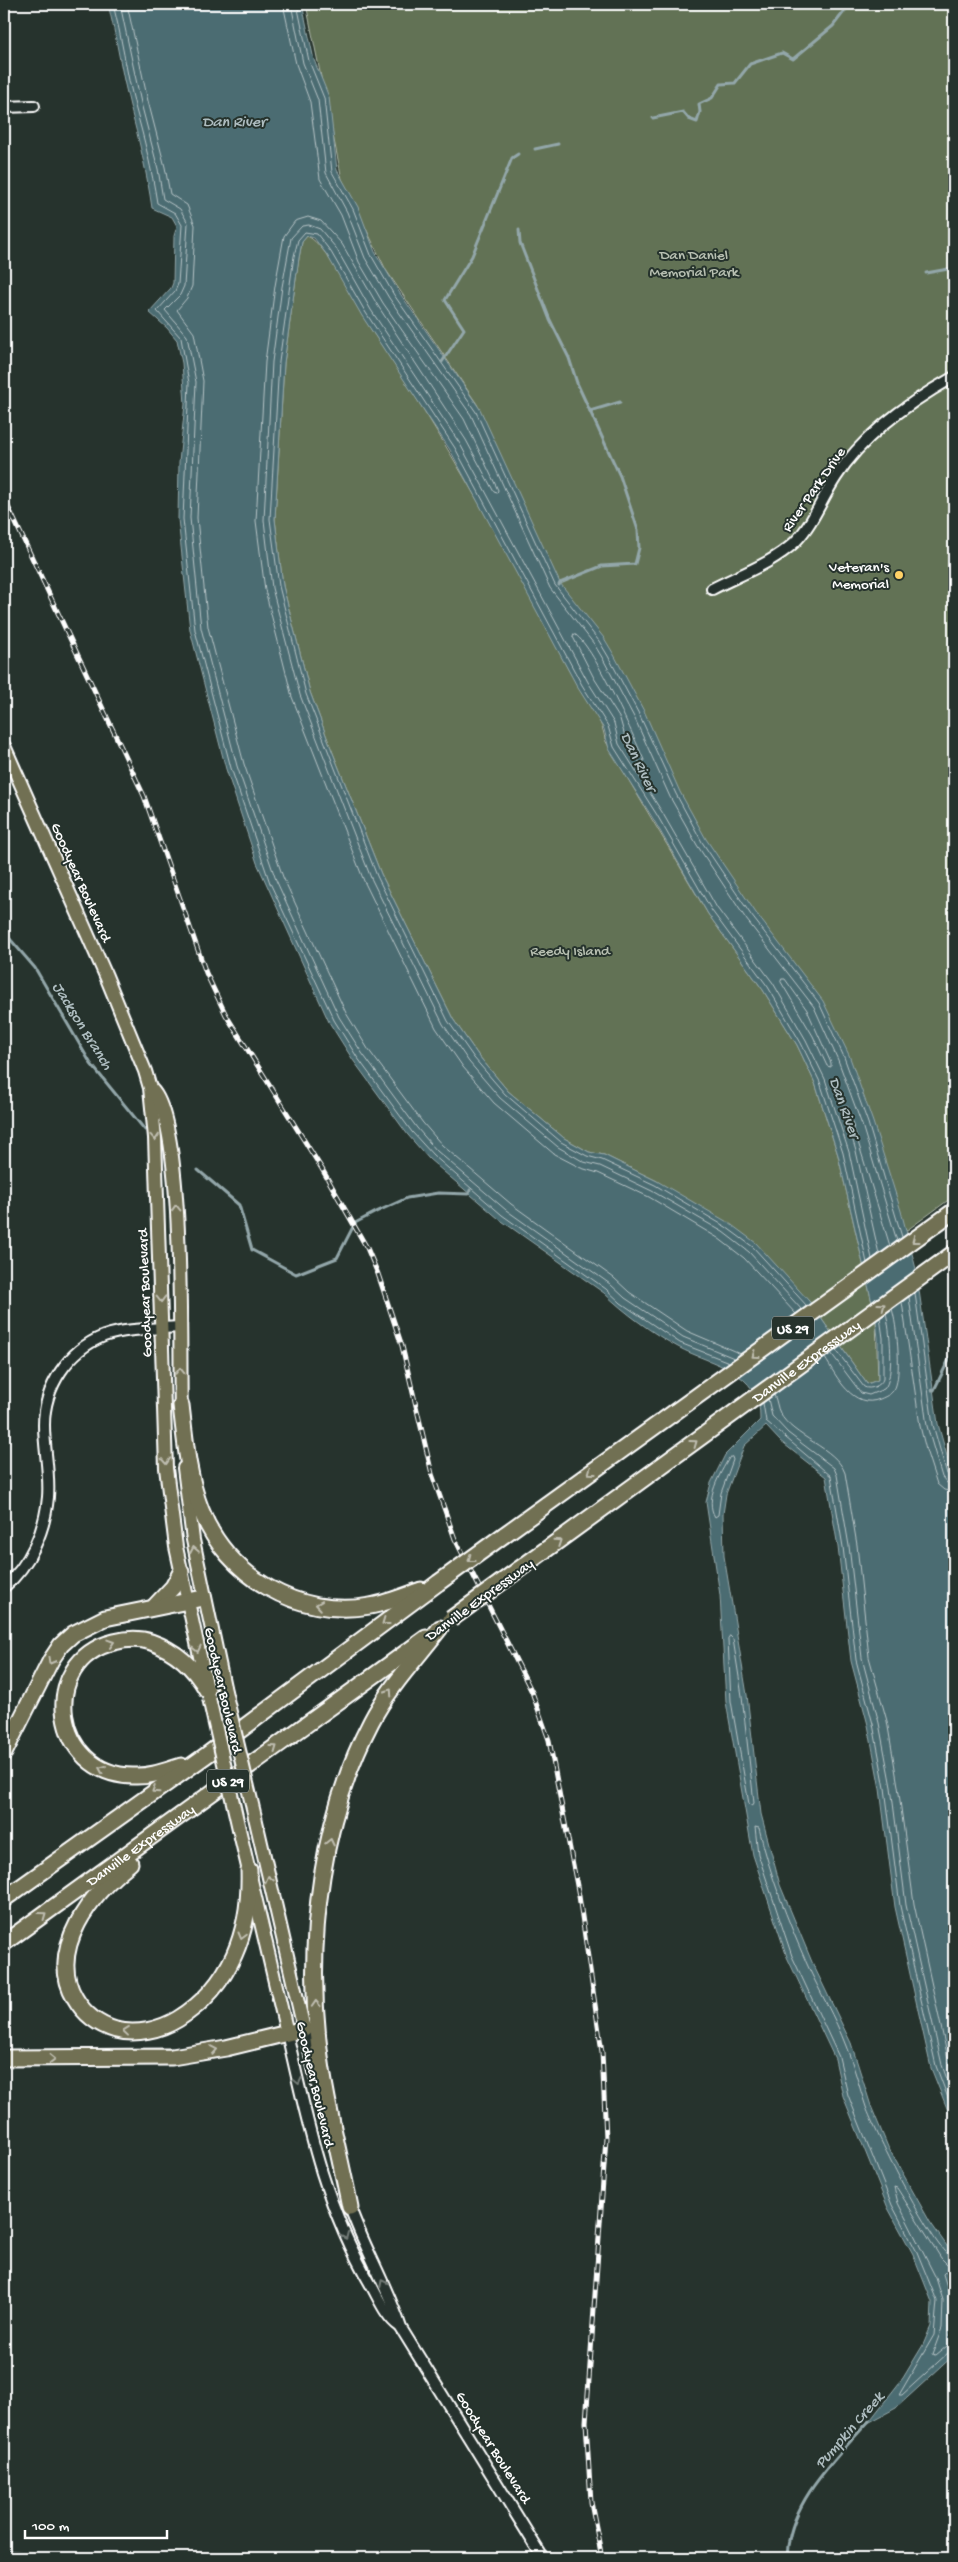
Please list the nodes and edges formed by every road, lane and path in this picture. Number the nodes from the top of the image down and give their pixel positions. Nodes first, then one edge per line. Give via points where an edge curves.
1 (34, 106) dead end
2 (4, 107) edge
3 (954, 377) edge
4 (712, 589) dead end
5 (4, 746) edge
6 (150, 1088) junction
7 (954, 1211) edge
8 (954, 1253) edge
9 (179, 1327) junction
10 (161, 1328) junction
11 (181, 1405) junction
12 (181, 1572) junction
13 (436, 1585) junction
14 (4, 1587) edge
15 (203, 1598) junction
16 (186, 1601) junction
17 (154, 1606) junction
18 (446, 1623) junction
19 (208, 1694) junction
20 (4, 1753) edge
21 (199, 1760) junction
22 (167, 1826) junction
23 (249, 1870) junction
24 (4, 1898) edge
25 (4, 1943) edge
26 (304, 2029) junction
27 (287, 2033) junction
28 (4, 2058) edge
29 (350, 2207) junction
30 (402, 2328) junction
31 (543, 2558) edge

1 - 2 street
3 - 4 street, River Park Drive via 910,406 859,450 836,478 794,542 772,559
5 - 6 main road, Goodyear Boulevard via 106,976
9 -> 6 main road, Goodyear Boulevard via 174,1171 166,1117
6 -> 10 main road, Goodyear Boulevard via 155,1138
7 -> 13 highway, US 29, bridge
18 -> 8 highway, Danville Expressway / US 29, bridge
9 - 10 street
11 -> 9 main road, Goodyear Boulevard
10 -> 12 main road, Goodyear Boulevard via 166,1468
10 - 14 street via 120,1332 95,1340 73,1356 55,1381 45,1409 46,1511 31,1554
13 -> 11 highway via 368,1606 329,1607 276,1592 248,1574 222,1548 201,1510 195,1492
15 -> 11 main road, Goodyear Boulevard via 185,1483
12 - 16 main road, Goodyear Boulevard
12 - 17 highway via 173,1587
13 -> 21 highway, US 29
15 - 16 highway
26 -> 15 main road, Goodyear Boulevard, bridge
16 - 17 highway
16 -> 19 main road, Goodyear Boulevard
17 -> 20 highway via 105,1618 87,1626 61,1646
22 -> 18 highway, Danville Expressway / US 29
29 -> 18 highway via 318,2038 316,1958 322,1887 337,1812 359,1747 386,1697
21 -> 19 highway via 146,1776 125,1776 104,1770 86,1760 71,1740 64,1719 64,1700 74,1671 89,1654 109,1643 134,1639 176,1654 195,1670
19 - 23 main road, Goodyear Boulevard, bridge
21 -> 24 highway, US 29
23 -> 22 highway via 249,1901 239,1945 215,1988 192,2010 162,2027 132,2032 106,2026 86,2012 73,1995 66,1972 68,1950 74,1932 92,1902 120,1870 163,1836
25 -> 22 highway, Danville Expressway / US 29
23 - 27 main road, Goodyear Boulevard
26 - 27 highway
26 - 29 street, Goodyear Boulevard via 332,2149
28 -> 27 highway via 172,2057
27 -> 30 street, Goodyear Boulevard via 312,2143 328,2195 356,2258 389,2316
30 -> 29 street, Goodyear Boulevard
30 - 31 street, Goodyear Boulevard

